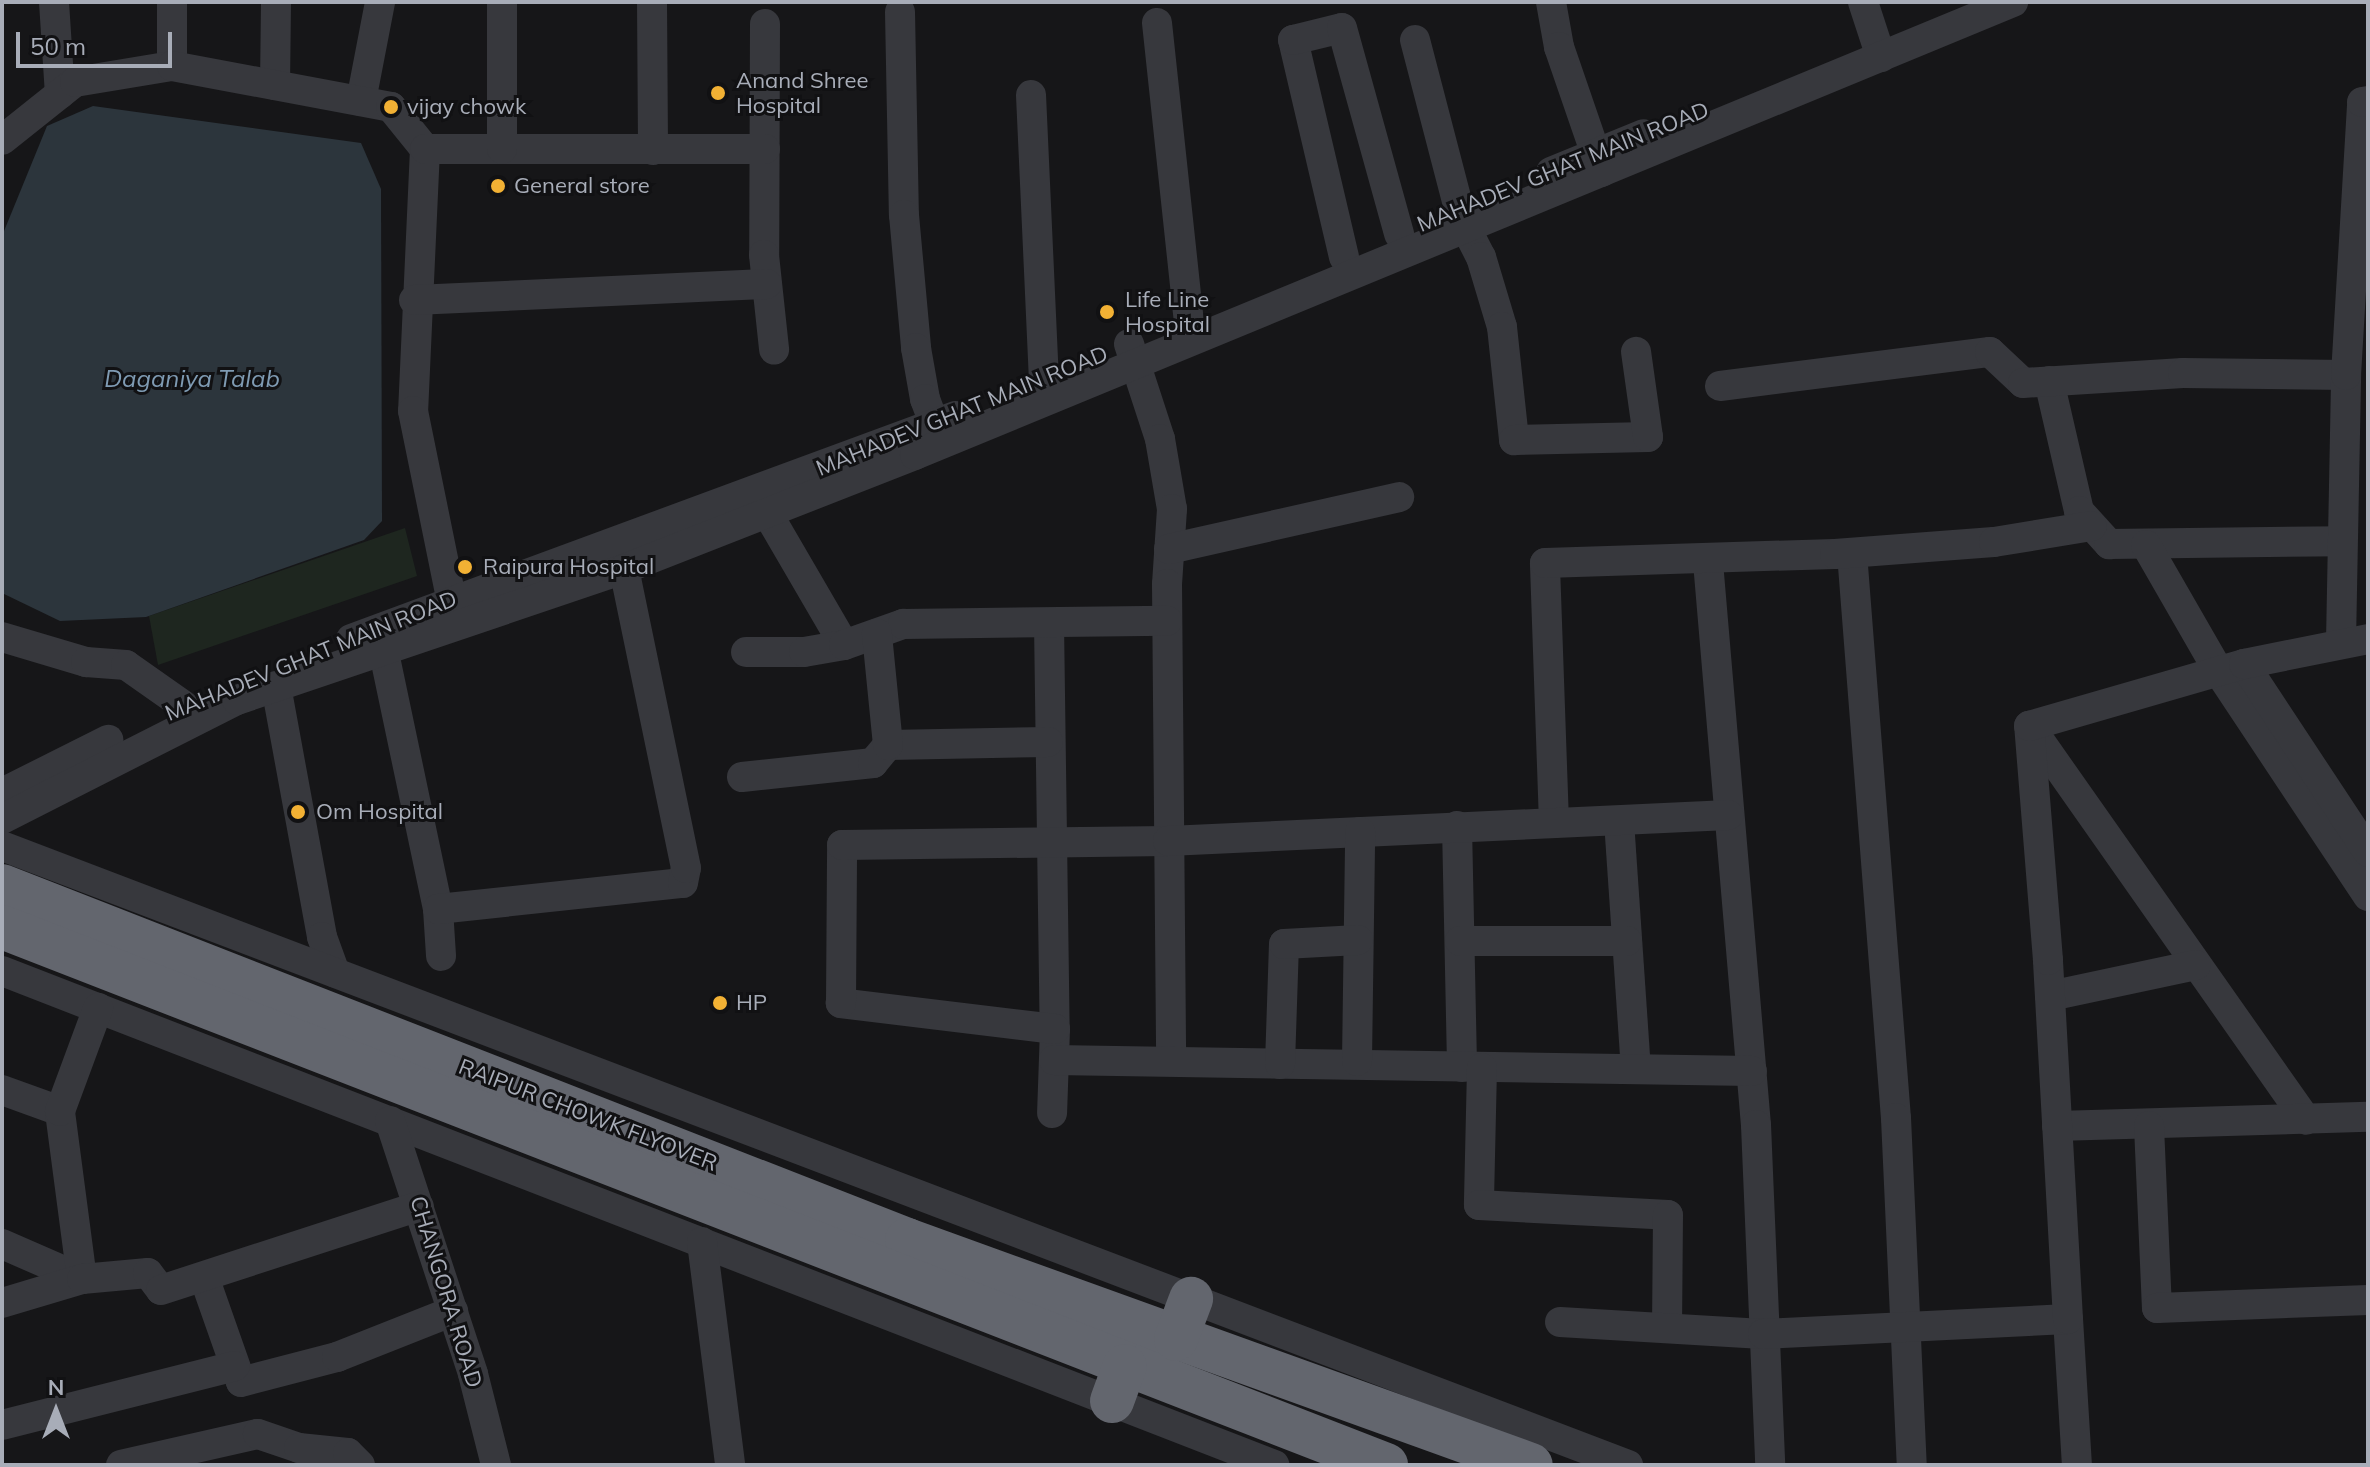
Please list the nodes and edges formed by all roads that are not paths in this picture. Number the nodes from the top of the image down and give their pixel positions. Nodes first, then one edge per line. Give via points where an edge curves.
1 (54, 2) edge
2 (172, 2) edge
3 (276, 2) edge
4 (380, 2) edge
5 (502, 2) edge
6 (652, 2) edge
7 (1551, 2) edge
8 (1863, 2) edge
9 (1965, 2) edge
10 (2013, 2) edge
11 (900, 12) dead end
12 (1157, 23) dead end
13 (765, 24) dead end
14 (1415, 40) dead end
15 (1877, 48) junction
16 (172, 66) junction
17 (275, 85) junction
18 (60, 94) junction
19 (1031, 95) dead end
20 (361, 101) junction
21 (2368, 101) edge
22 (2, 140) edge
23 (425, 149) junction
24 (502, 149) junction
25 (765, 149) junction
26 (653, 150) junction
27 (1598, 164) junction
28 (1463, 219) junction
29 (1399, 234) junction
30 (1344, 257) junction
31 (767, 284) junction
32 (414, 300) junction
33 (1189, 320) junction
34 (774, 349) dead end
35 (1636, 352) dead end
36 (1132, 353) junction
37 (2346, 375) junction
38 (1044, 380) junction
39 (2049, 381) junction
40 (1720, 386) dead end
41 (938, 434) junction
42 (1399, 497) dead end
43 (760, 502) junction
44 (2092, 526) junction
45 (2342, 541) junction
46 (2146, 545) junction
47 (1169, 549) junction
48 (1852, 553) junction
49 (1708, 562) junction
50 (624, 569) junction
51 (453, 612) junction
52 (1167, 621) junction
53 (1049, 623) junction
54 (877, 634) junction
55 (2, 637) edge
56 (2354, 641) edge
57 (844, 645) junction
58 (383, 648) junction
59 (746, 652) dead end
60 (2231, 668) junction
61 (276, 686) junction
62 (183, 705) junction
63 (2029, 726) junction
64 (1048, 742) junction
65 (888, 745) junction
66 (742, 777) dead end
67 (2, 793) edge
68 (1728, 815) junction
69 (2, 819) edge
70 (1619, 821) junction
71 (1554, 823) junction
72 (1457, 826) junction
73 (1360, 832) junction
74 (1168, 841) junction
75 (1052, 843) junction
76 (2, 846) edge
77 (2368, 852) edge
78 (2, 886) edge
79 (2368, 896) edge
80 (438, 909) junction
81 (2, 927) edge
82 (1358, 940) junction
83 (1460, 941) junction
84 (1627, 941) junction
85 (441, 956) dead end
86 (2196, 965) junction
87 (2, 971) edge
88 (335, 973) junction
89 (2050, 996) junction
90 (98, 1008) junction
91 (1055, 1029) junction
92 (1171, 1059) junction
93 (1054, 1060) junction
94 (1357, 1061) junction
95 (1280, 1064) junction
96 (1472, 1067) junction
97 (1636, 1068) junction
98 (1752, 1071) junction
99 (2, 1090) edge
100 (60, 1111) junction
101 (1052, 1113) dead end
102 (2368, 1117) edge
103 (2306, 1120) junction
104 (390, 1121) junction
105 (2057, 1126) junction
106 (2149, 1126) junction
107 (419, 1206) junction
108 (702, 1242) junction
109 (2, 1244) edge
110 (898, 1258) junction
111 (204, 1277) junction
112 (82, 1279) junction
113 (1191, 1299) junction
114 (2368, 1300) edge
115 (2, 1303) edge
116 (453, 1311) junction
117 (2068, 1319) junction
118 (1560, 1322) dead end
119 (1667, 1328) junction
120 (1910, 1330) junction
121 (1763, 1334) junction
122 (1176, 1339) junction
123 (235, 1366) junction
124 (1119, 1384) junction
125 (2, 1425) edge
126 (136, 1463) edge
127 (360, 1465) edge
128 (496, 1465) edge
129 (730, 1465) edge
130 (1274, 1465) edge
131 (1386, 1465) edge
132 (1531, 1465) edge
133 (1628, 1465) edge
134 (1770, 1465) edge
135 (1912, 1465) edge
136 (2077, 1465) edge

1 - 18 street
2 - 16 street
3 - 17 street
4 - 20 street
5 - 24 street
6 - 26 street
7 - 27 street
8 - 15 street
9 - 15 street, MAHADEV GHAT MAIN ROAD
10 - 15 street
11 - 41 street via 904,215 919,372
12 - 33 street
13 - 25 street
14 - 28 street
15 - 27 street, MAHADEV GHAT MAIN ROAD
16 - 17 street
16 - 18 street via 75,82
17 - 20 street
18 - 22 street
19 - 38 street
20 - 23 street via 391,107
21 - 37 street via 2362,102
23 - 24 street
23 - 32 street
24 - 26 street
25 - 26 street
25 - 31 street
27 - 28 street, MAHADEV GHAT MAIN ROAD
28 - 29 street, MAHADEV GHAT MAIN ROAD
28 - 35 street via 1481,257 1502,327 1514,440 1648,437
28 - 36 street
29 - 30 street, MAHADEV GHAT MAIN ROAD
29 - 30 street via 1342,28 1293,40
30 - 33 street, MAHADEV GHAT MAIN ROAD
31 - 32 street
31 - 34 street
32 - 51 street via 413,411
33 - 36 street, MAHADEV GHAT MAIN ROAD
36 - 38 street, MAHADEV GHAT MAIN ROAD
36 - 41 street
36 - 47 street via 1160,439 1172,509
37 - 39 street via 2183,373
37 - 45 street
38 - 41 street, MAHADEV GHAT MAIN ROAD
39 - 40 street via 2023,383 1990,352
39 - 44 street via 2079,511
41 - 43 street, MAHADEV GHAT MAIN ROAD
42 - 47 street
43 - 50 street
43 - 51 street, MAHADEV GHAT MAIN ROAD
43 - 57 street
44 - 46 street via 2109,544
44 - 48 street via 1994,542
45 - 46 street
45 - 56 street
46 - 60 street
47 - 52 street
48 - 49 street
48 - 120 street
49 - 68 street
49 - 71 street via 1545,563
50 - 51 street
50 - 80 street via 686,868 683,883
51 - 58 street
51 - 62 street, MAHADEV GHAT MAIN ROAD
52 - 53 street
52 - 74 street
53 - 54 street via 903,624
53 - 64 street
54 - 57 street
54 - 65 street
55 - 62 street via 86,662 126,665
56 - 60 street
57 - 59 street via 804,652
58 - 61 street
58 - 80 street
60 - 63 street
60 - 77 street
60 - 79 street
61 - 69 street via 164,733
61 - 88 street via 322,937
62 - 67 street, MAHADEV GHAT MAIN ROAD
63 - 86 street
63 - 89 street
64 - 65 street
64 - 75 street
65 - 66 street via 873,763
68 - 70 street
68 - 98 street
70 - 71 street
70 - 84 street
71 - 72 street
72 - 73 street
72 - 83 street
73 - 74 street
73 - 82 street
74 - 75 street
74 - 92 street
75 - 91 street
75 - 91 street via 842,845 841,1003
76 - 88 street
78 - 110 highway, RAIPUR CHOWK FLYOVER
80 - 85 street
81 - 110 highway, RAIPUR CHOWK FLYOVER
82 - 94 street
82 - 95 street via 1284,944
83 - 84 street
83 - 96 street
84 - 97 street
86 - 89 street
86 - 103 street
87 - 90 street
88 - 113 street
89 - 105 street
90 - 100 street
90 - 104 street
91 - 93 street
92 - 93 street
92 - 95 street
93 - 101 street
94 - 95 street
94 - 96 street
96 - 97 street
96 - 119 street via 1479,1205 1668,1215
97 - 98 street
98 - 121 street
99 - 100 street
100 - 112 street
102 - 103 street
103 - 106 street
104 - 107 street, CHANGORA ROAD
104 - 108 street
105 - 106 street
105 - 117 street
106 - 114 street via 2157,1308
107 - 111 street
107 - 116 street, CHANGORA ROAD
108 - 124 street
108 - 129 street
109 - 112 street
110 - 122 highway, RAIPUR CHOWK FLYOVER
110 - 124 highway, RAIPUR CHOWK FLYOVER
111 - 112 street via 161,1290 148,1273
111 - 123 street
112 - 115 street
113 - 122 highway
113 - 133 street
116 - 123 street via 337,1357 241,1382
116 - 128 street, CHANGORA ROAD
117 - 120 street
117 - 136 street
118 - 119 street
119 - 121 street
120 - 121 street
120 - 135 street
121 - 134 street
122 - 132 highway, RAIPUR CHOWK FLYOVER
123 - 125 street
124 - 130 street
124 - 131 highway, RAIPUR CHOWK FLYOVER
126 - 127 street via 258,1434 299,1448 348,1453

